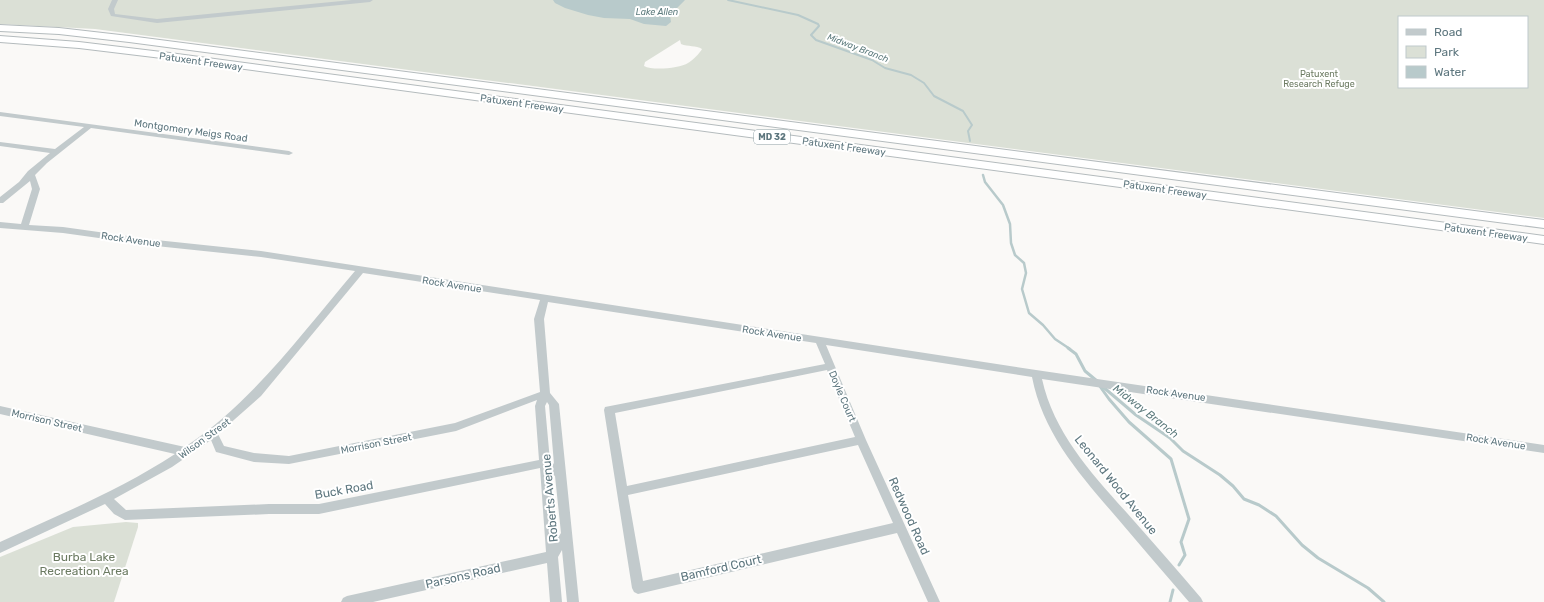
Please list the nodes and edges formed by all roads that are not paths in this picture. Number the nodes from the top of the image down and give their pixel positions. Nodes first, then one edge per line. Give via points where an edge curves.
1 (370, 0) edge
2 (113, 3) edge
3 (0, 28) edge
4 (0, 39) edge
5 (0, 114) edge
6 (90, 126) junction
7 (0, 144) edge
8 (56, 152) junction
9 (289, 153) dead end
10 (31, 173) junction
11 (0, 201) edge
12 (1544, 224) edge
13 (0, 225) edge
14 (24, 226) junction
15 (1544, 240) edge
16 (361, 270) junction
17 (545, 298) junction
18 (822, 344) junction
19 (832, 366) junction
20 (1036, 374) junction
21 (546, 394) junction
22 (0, 410) edge
23 (213, 433) junction
24 (861, 440) junction
25 (1544, 449) edge
26 (187, 452) junction
27 (544, 463) junction
28 (561, 474) junction
29 (622, 492) junction
30 (107, 499) junction
31 (900, 527) junction
32 (567, 533) junction
33 (0, 548) edge
34 (552, 556) junction
35 (347, 602) edge
36 (556, 602) edge
37 (573, 602) edge
38 (934, 602) edge
39 (1197, 602) edge

1 - 2 street via 157,21 113,15
3 - 12 highway, Patuxent Freeway / MD 32 via 59,31 129,39
4 - 15 highway, Patuxent Freeway / MD 32 via 178,57
5 - 6 street, Montgomery Meigs Road
6 - 8 street
6 - 9 street, Montgomery Meigs Road
7 - 8 street
8 - 10 street
10 - 11 street
10 - 14 street via 36,189
13 - 14 street, Rock Avenue
14 - 16 street, Rock Avenue via 261,254
16 - 17 street, Rock Avenue
16 - 23 street, Wilson Street via 257,393
17 - 18 street, Rock Avenue
17 - 21 street, Roberts Avenue via 539,319
18 - 19 street
18 - 20 street, Rock Avenue
19 - 24 street, Doyle Court
19 - 29 street, Doyle Court via 609,410
20 - 25 street, Rock Avenue
20 - 39 street, Leonard Wood Avenue via 1047,412 1074,456 1100,490
21 - 23 street, Morrison Street via 456,427 289,460 241,456 220,449
21 - 27 street, Roberts Avenue via 540,406
21 - 28 street, Roberts Avenue via 554,404
22 - 26 street, Morrison Street
23 - 26 street, Wilson Street
24 - 29 street
24 - 31 street, Redwood Road
26 - 30 street, Wilson Street
27 - 28 street
27 - 30 street, Buck Road via 320,509 125,515
27 - 34 street, Roberts Avenue
28 - 32 street, Roberts Avenue
29 - 31 street, Bamford Court via 638,588
30 - 33 street, Wilson Street
31 - 38 street, Redwood Road
32 - 34 street
32 - 37 street, Roberts Avenue
34 - 35 street, Parsons Road
34 - 36 street, Roberts Avenue

